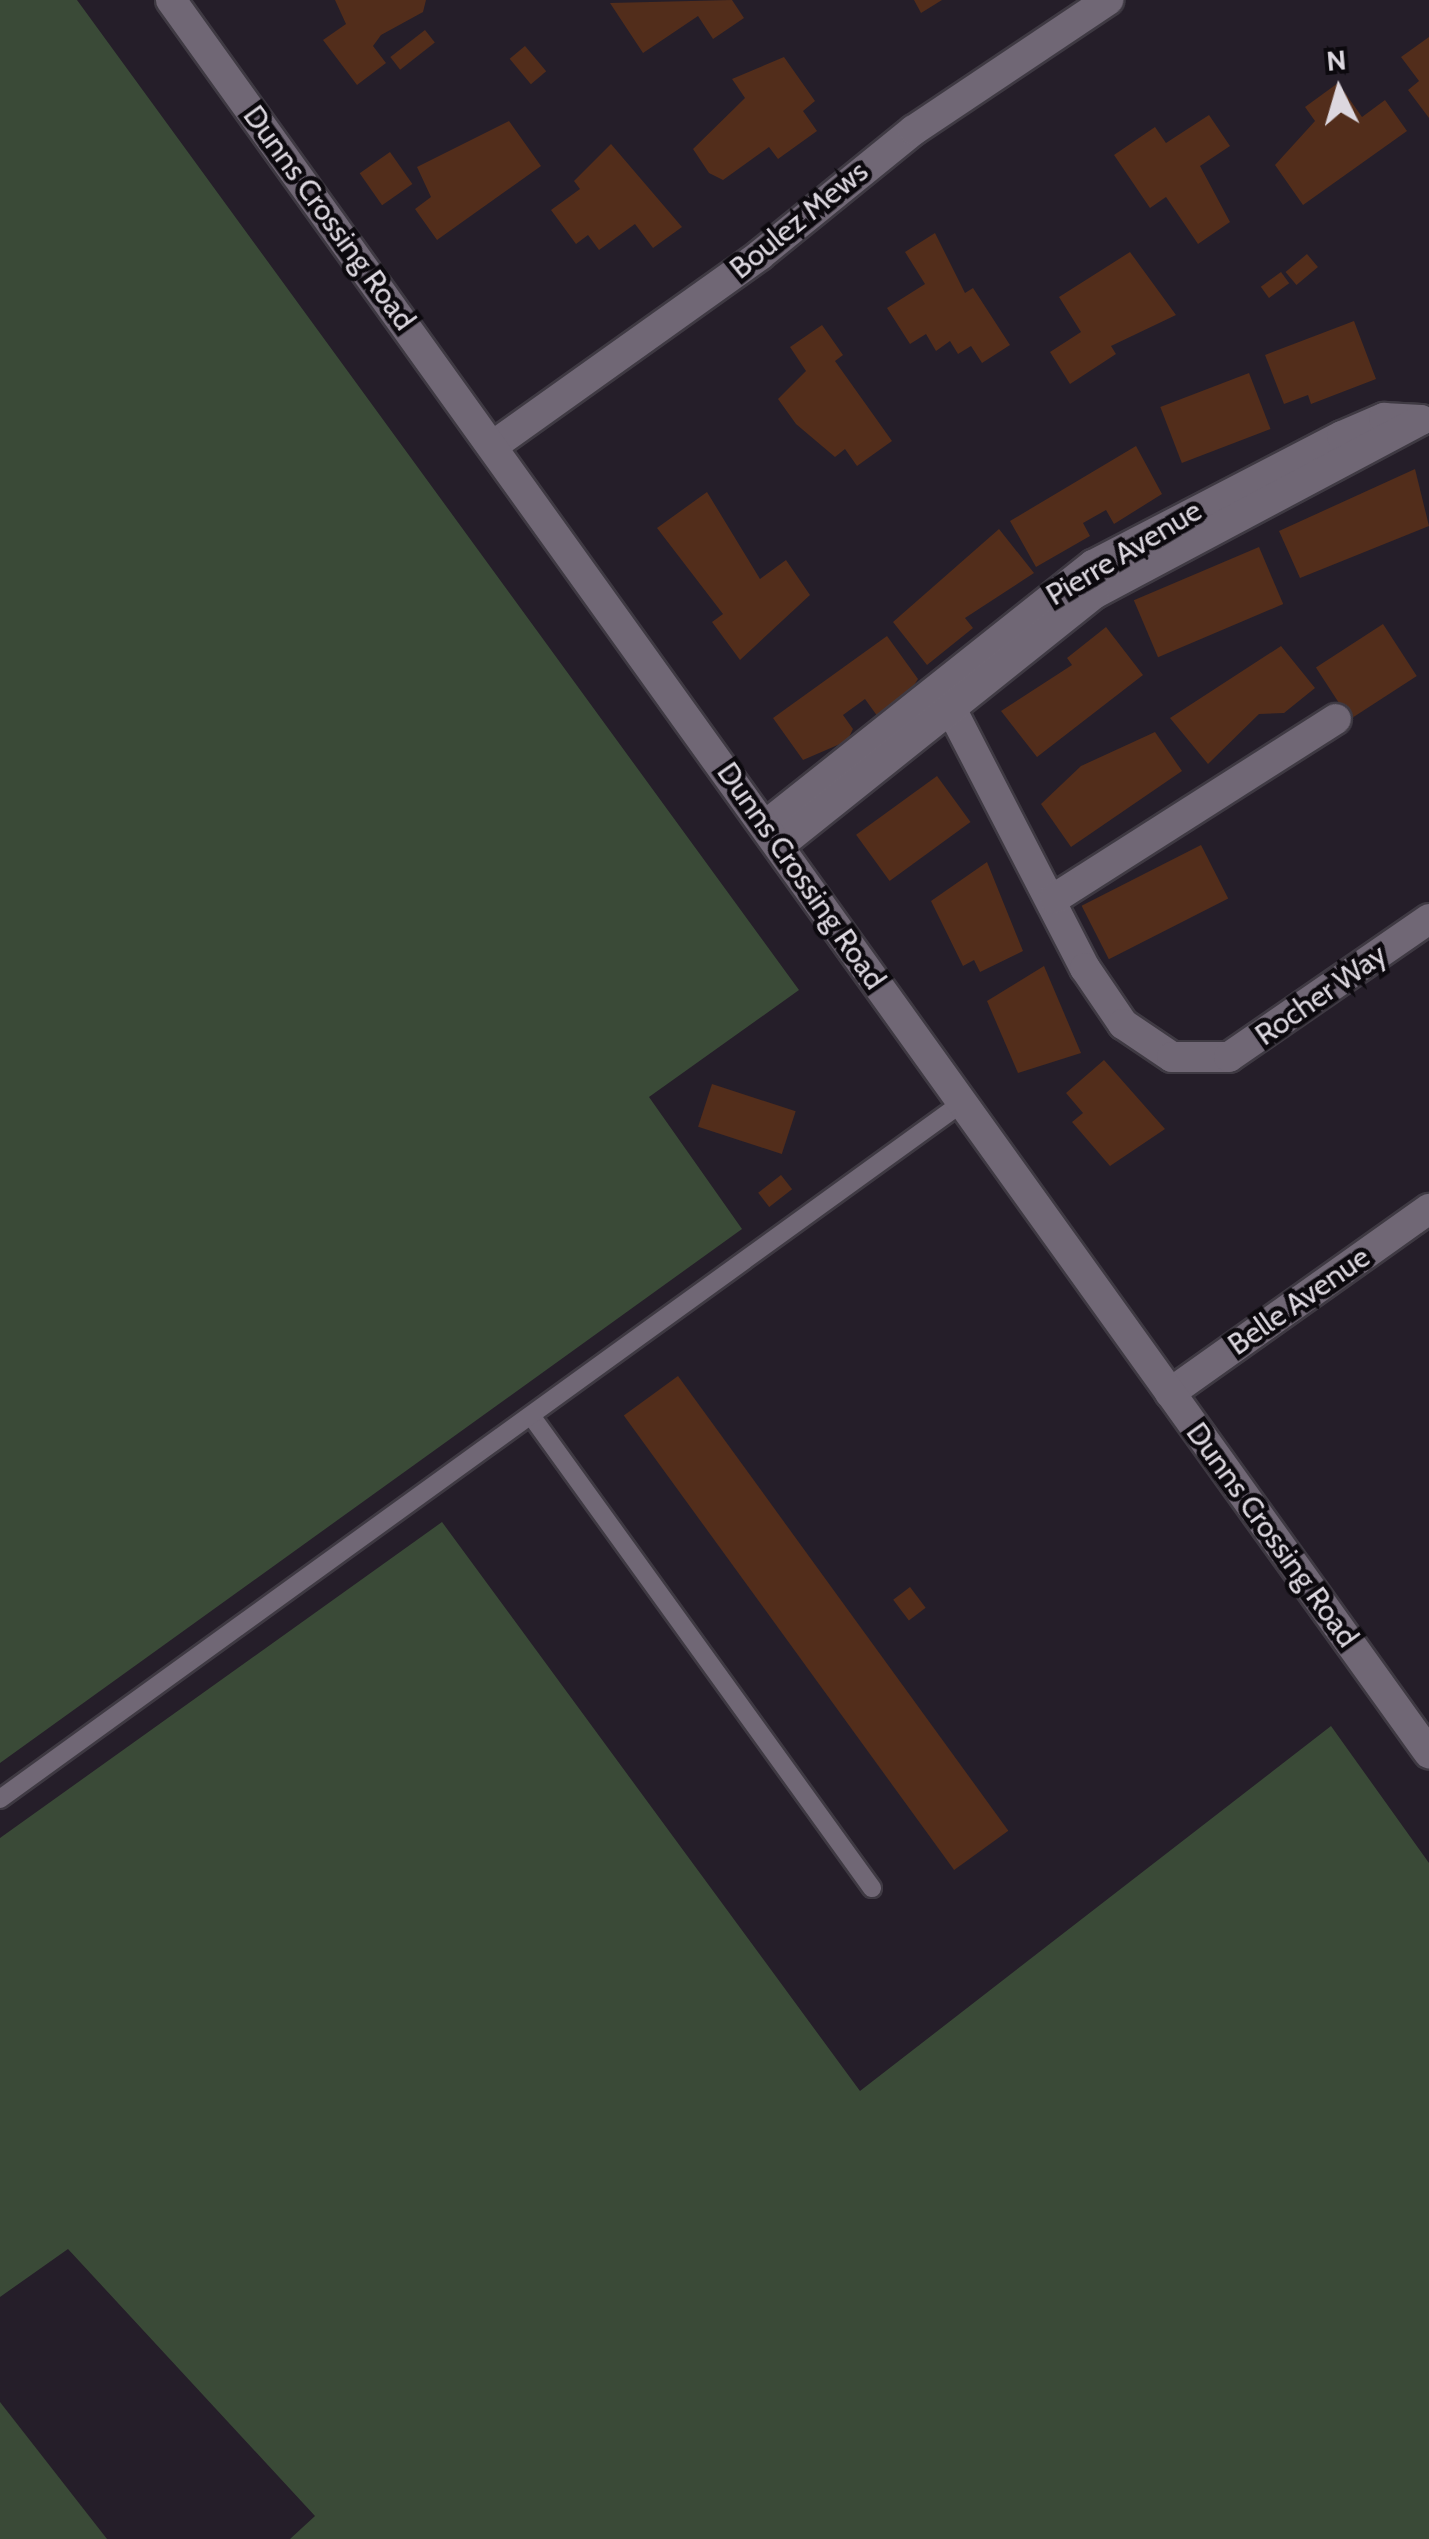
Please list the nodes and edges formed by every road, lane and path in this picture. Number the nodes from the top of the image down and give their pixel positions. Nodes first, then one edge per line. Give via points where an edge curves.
1 (171, 0) edge
2 (1108, 0) edge
3 (1425, 410) edge
4 (494, 445) junction
5 (949, 702) junction
6 (1336, 719) dead end
7 (773, 836) junction
8 (1055, 898) junction
9 (1429, 919) edge
10 (962, 1103) junction
11 (1429, 1209) edge
12 (1170, 1392) junction
13 (532, 1417) junction
14 (1429, 1753) edge
15 (0, 1799) edge
16 (872, 1888) dead end

1 - 4 street, Dunns Crossing Road
2 - 4 street, Boulez Mews via 914,130 760,255
3 - 5 street, Pierre Avenue via 1094,594
4 - 7 street, Dunns Crossing Road
5 - 7 street, Pierre Avenue
5 - 8 street, Rocher Way
6 - 8 street
7 - 10 street, Dunns Crossing Road
8 - 9 street, Rocher Way via 1124,1024 1146,1044 1200,1062 1260,1040
10 - 12 street, Dunns Crossing Road
10 - 13 lane
11 - 12 street, Belle Avenue
12 - 14 street, Dunns Crossing Road
13 - 15 lane
13 - 16 lane

